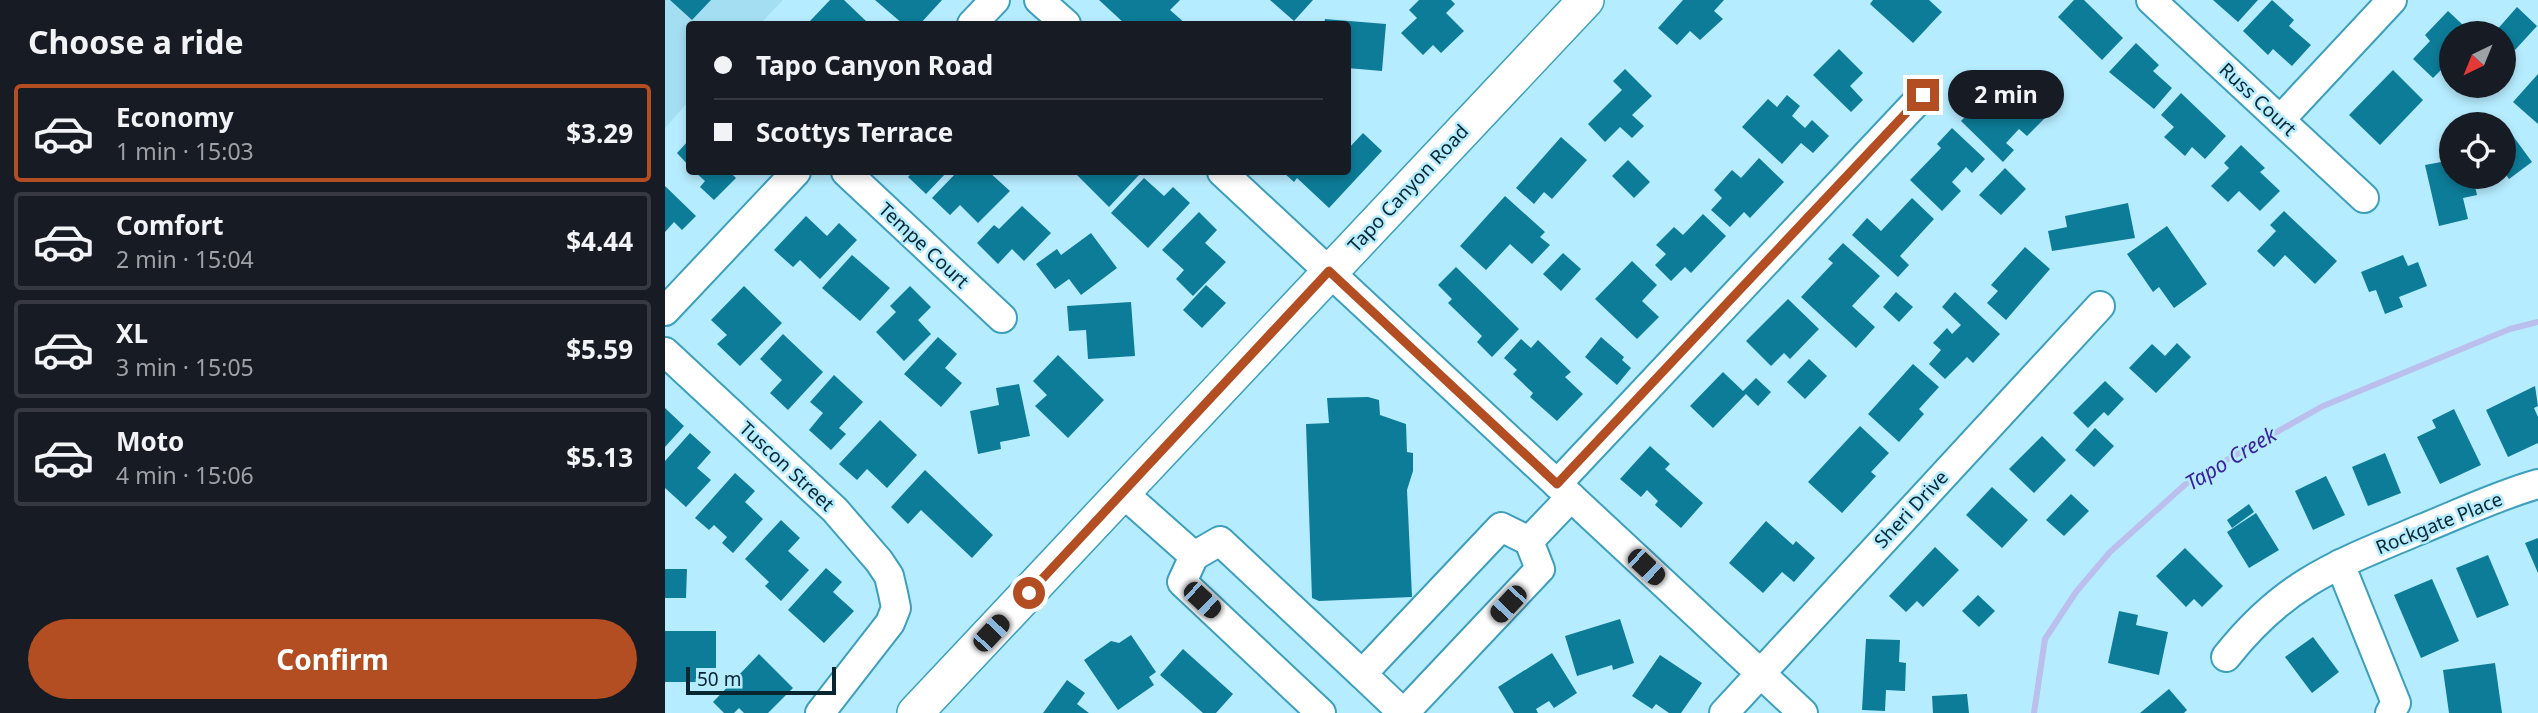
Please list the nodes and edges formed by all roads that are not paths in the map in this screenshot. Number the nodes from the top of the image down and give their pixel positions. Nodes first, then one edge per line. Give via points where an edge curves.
1 (995, 0) edge
2 (1039, 0) edge
3 (1586, 0) edge
4 (2151, 0) edge
5 (2392, 0) edge
6 (975, 21) edge
7 (1063, 21) edge
8 (1923, 95) dead end
9 (2280, 120) junction
10 (793, 175) edge
11 (849, 175) edge
12 (1225, 175) edge
13 (2364, 198) dead end
14 (1329, 271) junction
15 (2100, 306) dead end
16 (665, 311) edge
17 (1002, 318) dead end
18 (665, 352) edge
19 (2538, 484) edge
20 (1564, 490) junction
21 (1123, 493) junction
22 (1529, 541) junction
23 (1194, 556) junction
24 (2340, 564) junction
25 (2226, 657) dead end
26 (1759, 672) junction
27 (1362, 674) junction
28 (820, 713) edge
29 (915, 713) edge
30 (1321, 713) edge
31 (1403, 713) edge
32 (1724, 713) edge
33 (1803, 713) edge
34 (2390, 713) edge

1 - 6 street
2 - 7 street
3 - 14 main road, Tapo Canyon Road
4 - 9 street, Russ Court
5 - 9 street
8 - 20 street
9 - 13 street, Russ Court
10 - 16 street
11 - 17 street, Tempe Court
12 - 14 street
14 - 20 street
14 - 21 main road, Tapo Canyon Road
15 - 26 street, Sheri Drive
18 - 28 street, Tuscon Street via 835,510 889,576 896,608 890,623
19 - 24 street, Rockgate Place
20 - 22 street
20 - 26 street
21 - 23 street
21 - 29 main road, Tapo Canyon Road
22 - 27 street via 1500,527
22 - 31 street via 1540,569
23 - 27 street via 1220,541
23 - 30 street via 1182,582
24 - 25 street, Rockgate Place via 2308,579 2275,603
24 - 34 street via 2396,703
26 - 32 street, Sheri Drive
26 - 33 street
27 - 31 street

